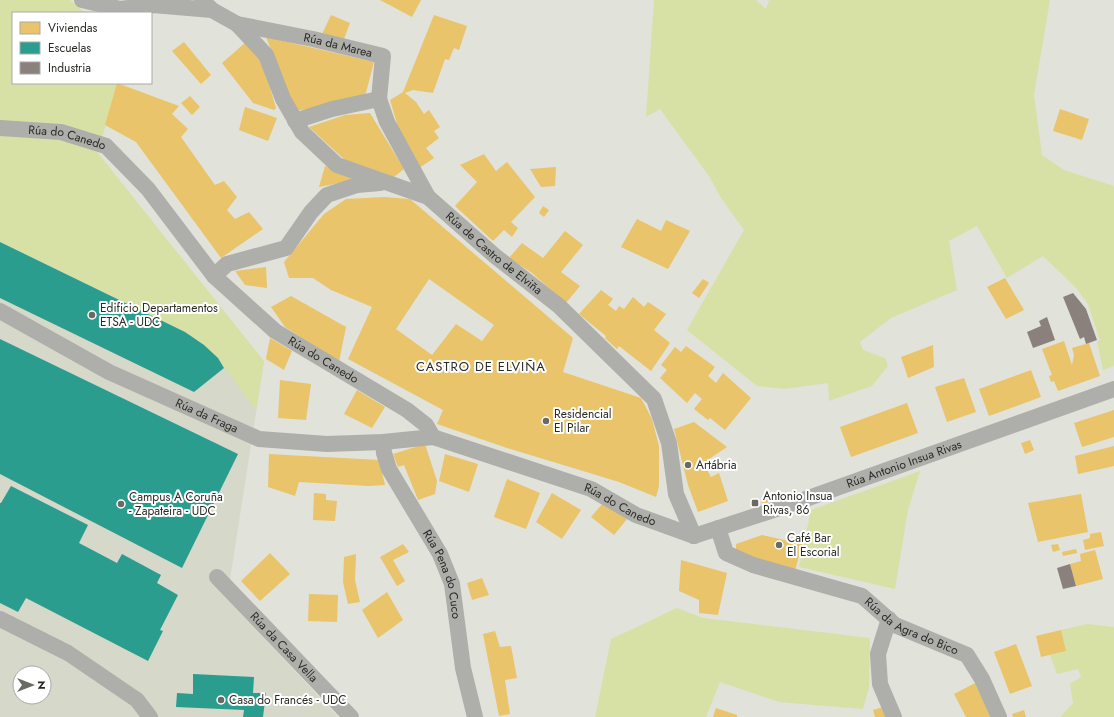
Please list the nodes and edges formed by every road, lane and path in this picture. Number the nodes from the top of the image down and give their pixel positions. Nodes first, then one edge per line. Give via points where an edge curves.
1 (82, 0) edge
2 (102, 2) edge
3 (207, 5) edge
4 (237, 24) junction
5 (379, 99) junction
6 (296, 121) junction
7 (0, 128) edge
8 (390, 182) junction
9 (428, 197) junction
10 (214, 276) junction
11 (0, 311) edge
12 (1114, 389) edge
13 (433, 437) junction
14 (383, 442) junction
15 (718, 528) junction
16 (694, 536) junction
17 (217, 577) dead end
18 (0, 619) edge
19 (889, 619) junction
20 (150, 717) edge
21 (350, 717) edge
22 (475, 717) edge
23 (894, 717) edge
24 (999, 717) edge

1 - 2 street
2 - 3 street via 120,9 153,5
3 - 4 street
4 - 5 street, Rúa da Marea via 383,56
4 - 6 street, Rúa de Castro de Elviña via 266,55 283,99
5 - 6 street via 332,109
5 - 9 street, Rúa da Marea via 387,122
6 - 8 street, Rúa de Castro de Elviña via 302,132 337,165
7 - 10 street, Rúa do Canedo via 61,132 106,146 148,189
8 - 9 street, Rúa de Castro de Elviña
8 - 10 street via 357,184 327,195 311,212 286,248 227,264
9 - 16 street, Rúa de Castro de Elviña via 559,306 654,399 669,443 676,494
10 - 13 street, Rúa do Canedo via 275,331 408,410 426,425
11 - 14 street, Rúa da Fraga via 109,372 259,439 327,444
12 - 15 street, Rúa Antonio Insua Rivas
13 - 14 street, Rúa da Fraga
13 - 16 street, Rúa do Canedo via 591,489 636,515
14 - 22 street, Rúa Pena do Cuco via 389,469 440,554 452,584 463,668
15 - 16 street, Rúa Antonio Insua Rivas
15 - 19 street, Rúa da Agra do Bico via 726,553 753,565 862,596
17 - 21 street, Rúa da Casa Vella
18 - 20 street via 68,653 137,700
19 - 23 street via 878,654 880,684
19 - 24 street, Rúa da Agra do Bico via 895,625 967,655 982,679

